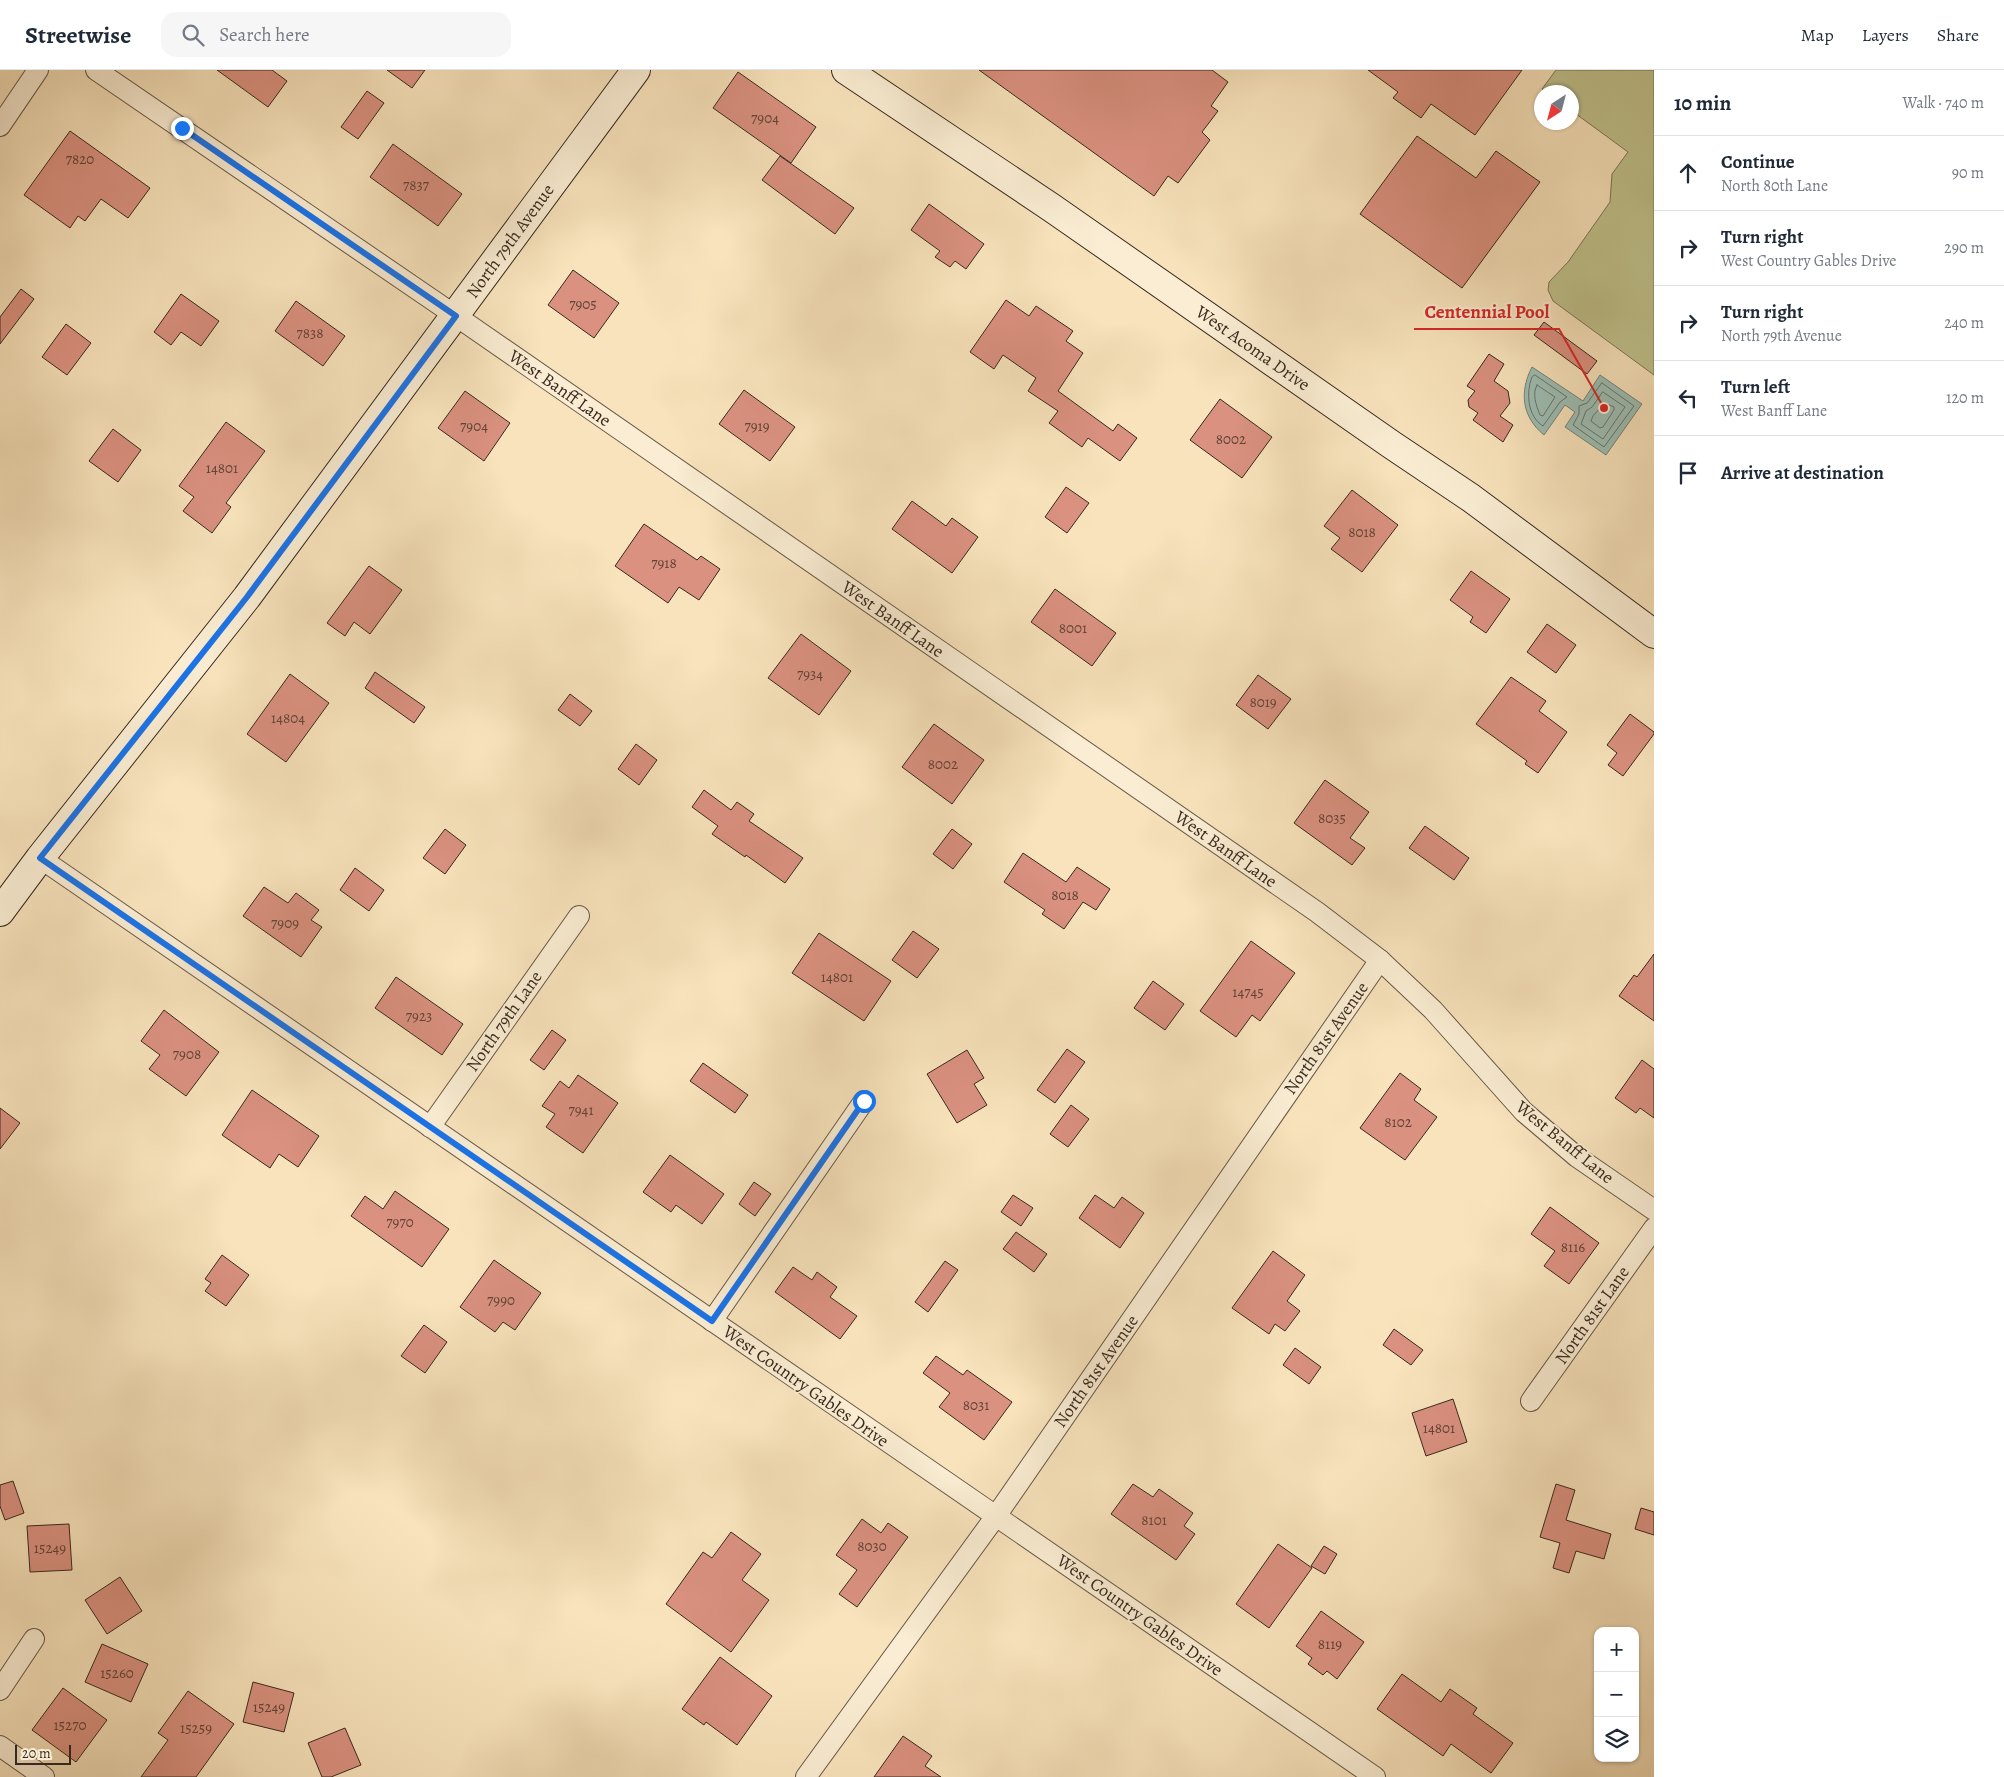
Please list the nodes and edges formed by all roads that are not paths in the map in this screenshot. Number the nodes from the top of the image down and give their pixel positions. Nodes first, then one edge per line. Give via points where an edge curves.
1 (38, 70) edge
2 (96, 70) edge
3 (636, 70) edge
4 (846, 70) edge
5 (0, 126) edge
6 (456, 316) junction
7 (1654, 634) edge
8 (40, 858) junction
9 (0, 912) edge
10 (579, 916) dead end
11 (1380, 960) junction
12 (864, 1101) dead end
13 (430, 1127) junction
14 (1654, 1210) edge
15 (1654, 1228) edge
16 (712, 1321) junction
17 (1531, 1401) dead end
18 (996, 1516) junction
19 (34, 1639) dead end
20 (0, 1690) edge
21 (0, 1746) edge
22 (44, 1777) edge
23 (806, 1777) edge
24 (1375, 1777) edge

1 - 5 street
2 - 6 street, West Banff Lane
3 - 6 street, North 79th Avenue
4 - 7 street, West Acoma Drive via 1052,208 1471,498
6 - 8 street, North 79th Avenue via 247,597
6 - 11 street, West Banff Lane via 1317,912
8 - 9 street, North 79th Avenue
8 - 13 street, West Country Gables Drive
10 - 13 street, North 79th Lane
11 - 14 street, West Banff Lane via 1433,1010 1524,1112 1577,1156
11 - 18 street, North 81st Avenue
12 - 16 street
13 - 16 street, West Country Gables Drive
15 - 17 street, North 81st Lane
16 - 18 street, West Country Gables Drive
18 - 23 street, North 81st Avenue
18 - 24 street, West Country Gables Drive
19 - 20 street
21 - 22 street

